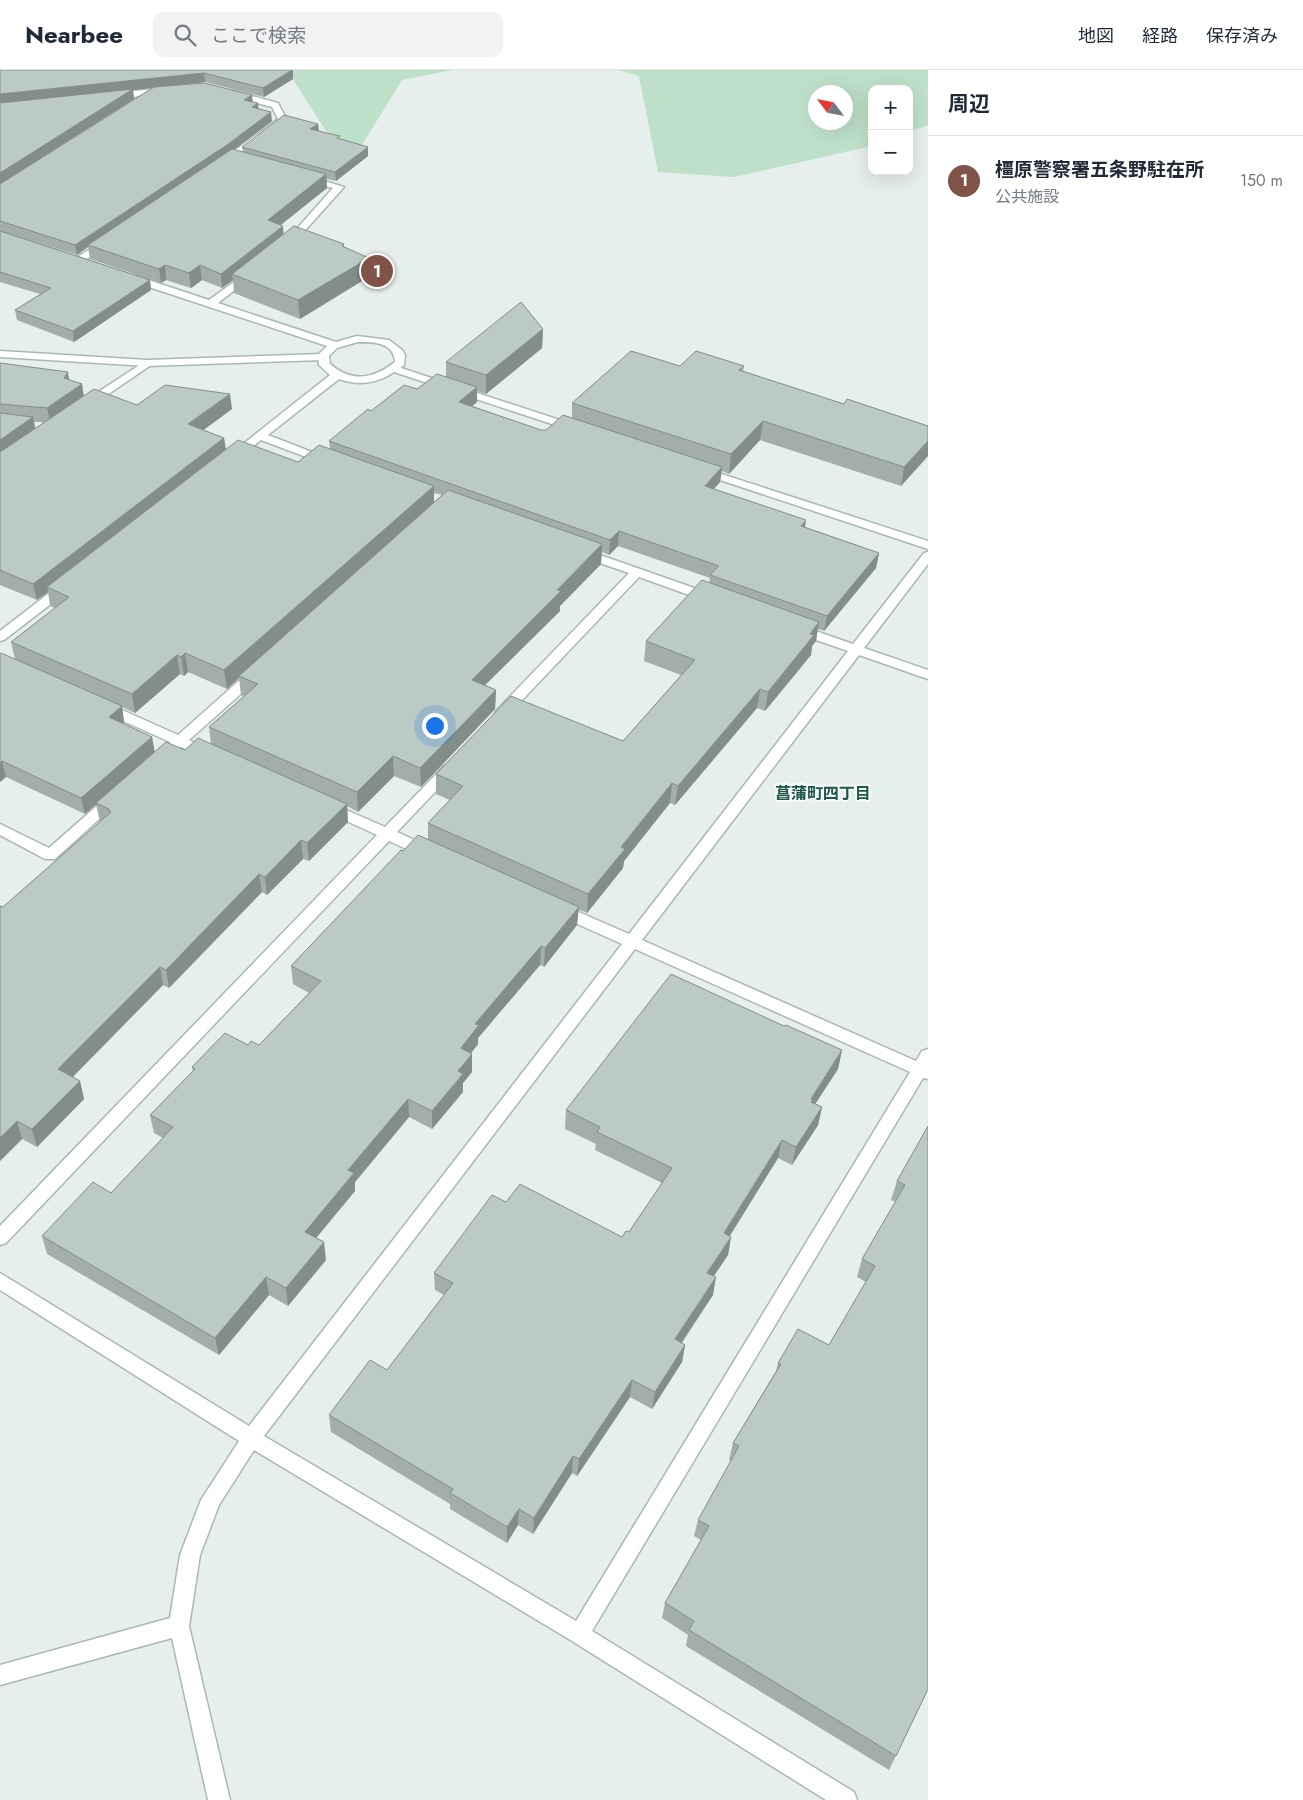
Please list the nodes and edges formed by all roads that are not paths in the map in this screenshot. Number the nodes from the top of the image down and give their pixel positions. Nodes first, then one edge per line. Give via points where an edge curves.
1 (171, 91) edge
2 (154, 92) junction
3 (222, 92) edge
4 (106, 97) edge
5 (138, 102) edge
6 (215, 168) edge
7 (294, 175) edge
8 (111, 239) edge
9 (284, 247) edge
10 (79, 261) edge
11 (255, 270) edge
12 (126, 276) edge
13 (211, 304) junction
14 (334, 345) junction
15 (0, 354) edge
16 (323, 357) junction
17 (147, 363) junction
18 (395, 369) junction
19 (337, 375) junction
20 (75, 412) edge
21 (589, 433) edge
22 (260, 436) junction
23 (228, 461) edge
24 (334, 463) edge
25 (692, 467) edge
26 (928, 545) edge
27 (573, 550) edge
28 (928, 556) edge
29 (637, 572) junction
30 (71, 583) edge
31 (719, 601) edge
32 (783, 624) edge
33 (0, 638) edge
34 (856, 650) junction
35 (268, 662) edge
36 (928, 675) edge
37 (90, 700) edge
38 (495, 721) edge
39 (180, 741) junction
40 (166, 754) edge
41 (461, 756) edge
42 (225, 761) edge
43 (122, 792) edge
44 (315, 802) edge
45 (0, 829) edge
46 (387, 834) junction
47 (442, 858) edge
48 (550, 906) edge
49 (632, 942) junction
50 (925, 1066) edge
51 (0, 1238) edge
52 (0, 1281) edge
53 (251, 1438) junction
54 (179, 1626) junction
55 (579, 1634) junction
56 (0, 1675) edge
57 (219, 1800) edge
58 (846, 1800) edge

1 - 2 street
2 - 4 street
2 - 5 street
3 - 6 street via 275,105 283,120 236,159
7 - 9 street via 339,187
8 - 10 street
11 - 13 street
12 - 13 street
13 - 14 street
14 - 16 street
14 - 18 street via 356,339 386,343 398,350 401,356
15 - 17 street
16 - 17 street
16 - 19 street via 323,364
17 - 20 street
18 - 19 street via 374,378
18 - 21 street
19 - 22 street
22 - 23 street
22 - 24 street
25 - 26 street
27 - 29 street
28 - 34 street
29 - 31 street
29 - 38 street
30 - 33 street
32 - 34 street
34 - 36 street
34 - 49 street
35 - 39 street
37 - 39 street
39 - 40 street
39 - 42 street
41 - 46 street
43 - 45 street via 50,855
44 - 46 street
46 - 47 street
46 - 51 street
48 - 49 street
49 - 50 street
49 - 53 street
50 - 55 street
52 - 53 street
53 - 54 street via 211,1500 190,1555
53 - 55 street
54 - 56 street
54 - 57 street
55 - 58 street

